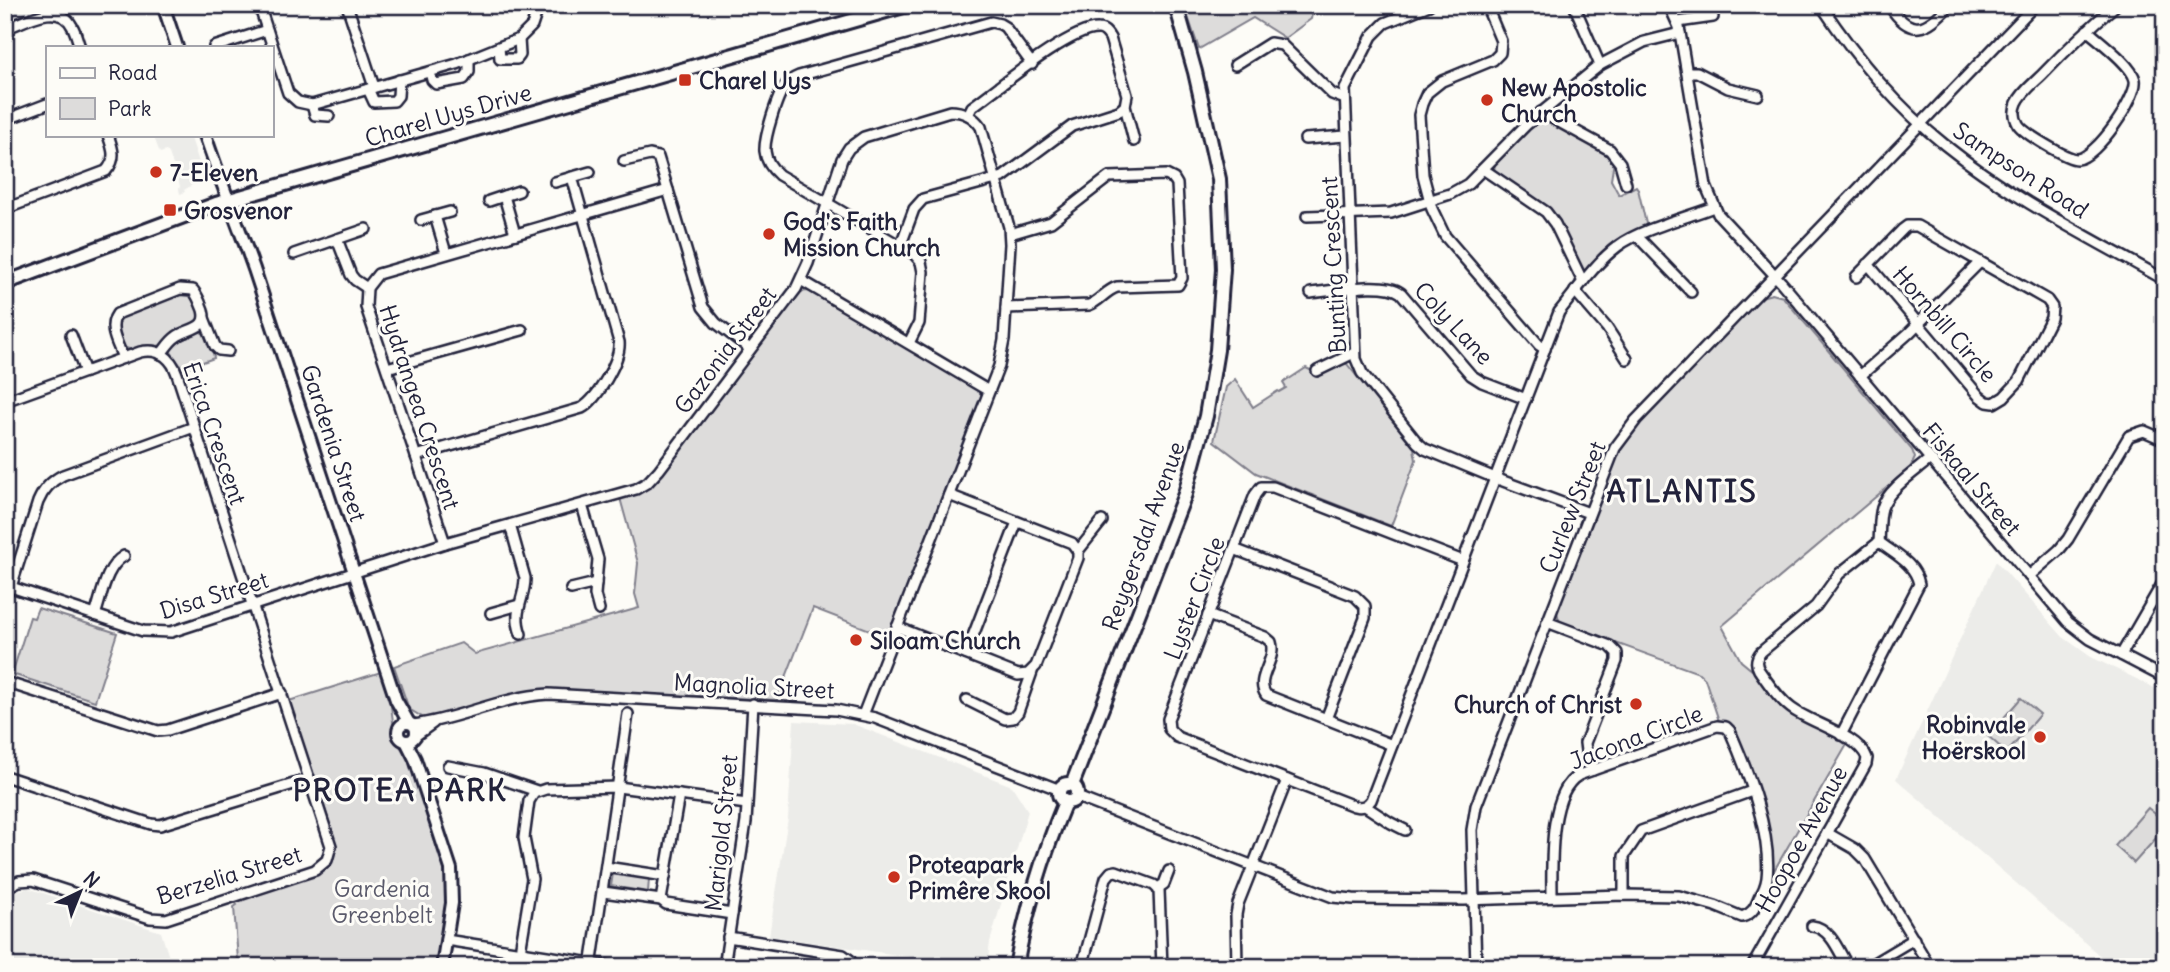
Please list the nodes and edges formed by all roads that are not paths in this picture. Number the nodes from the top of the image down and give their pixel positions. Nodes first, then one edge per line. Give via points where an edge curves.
1 (163, 5) edge
2 (259, 5) edge
3 (347, 5) edge
4 (535, 5) edge
5 (907, 5) edge
6 (1176, 5) edge
7 (1397, 5) edge
8 (1429, 5) edge
9 (1486, 5) edge
10 (1574, 5) edge
11 (1669, 5) edge
12 (1821, 5) edge
13 (1889, 5) edge
14 (1950, 5) edge
15 (2035, 5) edge
16 (2116, 5) edge
17 (1402, 16) junction
18 (1713, 17) dead end
19 (1678, 22) junction
20 (5, 29) edge
21 (267, 30) junction
22 (2087, 30) junction
23 (1680, 33) junction
24 (519, 39) junction
25 (80, 46) edge
26 (177, 46) edge
27 (217, 46) edge
28 (273, 46) edge
29 (273, 47) edge
30 (499, 47) junction
31 (469, 59) junction
32 (1032, 64) junction
33 (1236, 65) dead end
34 (1600, 65) junction
35 (430, 72) junction
36 (1686, 72) junction
37 (399, 80) junction
38 (371, 88) junction
39 (1758, 95) dead end
40 (1345, 99) junction
41 (46, 104) edge
42 (312, 105) junction
43 (1125, 106) junction
44 (1541, 112) junction
45 (968, 114) junction
46 (329, 116) dead end
47 (5, 120) edge
48 (1921, 124) junction
49 (108, 136) edge
50 (205, 136) edge
51 (1346, 136) junction
52 (1305, 139) dead end
53 (1134, 141) dead end
54 (624, 161) dead end
55 (1483, 169) junction
56 (590, 172) dead end
57 (572, 177) junction
58 (996, 178) junction
59 (555, 182) dead end
60 (1626, 184) dead end
61 (668, 190) junction
62 (519, 191) dead end
63 (503, 196) junction
64 (228, 201) junction
65 (489, 201) dead end
66 (1430, 201) junction
67 (827, 205) junction
68 (1714, 207) junction
69 (5, 209) edge
70 (450, 212) dead end
71 (583, 215) junction
72 (1349, 215) junction
73 (435, 216) junction
74 (1307, 216) dead end
75 (421, 220) dead end
76 (366, 229) dead end
77 (515, 234) junction
78 (1010, 234) junction
79 (1637, 236) junction
80 (337, 239) junction
81 (901, 247) junction
82 (446, 253) junction
83 (294, 254) dead end
84 (1980, 262) junction
85 (1868, 264) junction
86 (1774, 275) junction
87 (1856, 277) dead end
88 (801, 280) junction
89 (2165, 280) edge
90 (1583, 282) junction
91 (5, 283) edge
92 (367, 288) junction
93 (1352, 289) junction
94 (1575, 291) junction
95 (1691, 292) dead end
96 (1311, 293) dead end
97 (1006, 308) junction
98 (204, 318) junction
99 (1919, 324) junction
100 (522, 330) dead end
101 (71, 335) dead end
102 (909, 343) junction
103 (750, 349) junction
104 (1545, 349) junction
105 (228, 351) dead end
106 (1354, 353) junction
107 (161, 354) junction
108 (123, 358) junction
109 (1627, 359) dead end
110 (387, 368) junction
111 (1317, 371) dead end
112 (85, 372) junction
113 (1860, 376) junction
114 (989, 391) junction
115 (1526, 399) junction
116 (5, 401) edge
117 (194, 426) junction
118 (2165, 440) edge
119 (416, 456) junction
120 (1930, 459) junction
121 (1496, 478) junction
122 (949, 495) junction
123 (582, 505) junction
124 (1589, 513) junction
125 (1101, 521) dead end
126 (1017, 522) junction
127 (510, 525) junction
128 (1879, 542) junction
129 (444, 543) junction
130 (1234, 549) junction
131 (1078, 551) junction
132 (124, 556) dead end
133 (1463, 561) junction
134 (355, 573) junction
135 (2029, 576) junction
136 (2165, 579) edge
137 (596, 583) junction
138 (8, 586) edge
139 (571, 590) dead end
140 (253, 604) junction
141 (519, 606) junction
142 (599, 610) dead end
143 (491, 613) dead end
144 (96, 615) junction
145 (1208, 615) junction
146 (1547, 622) junction
147 (897, 628) junction
148 (521, 634) dead end
149 (966, 654) junction
150 (2121, 655) junction
151 (1032, 672) junction
152 (2165, 678) edge
153 (5, 682) edge
154 (282, 693) junction
155 (967, 700) dead end
156 (752, 704) junction
157 (628, 715) dead end
158 (863, 715) junction
159 (1326, 719) junction
160 (409, 732) junction
161 (1842, 736) junction
162 (1392, 745) junction
163 (448, 766) dead end
164 (1593, 770) junction
165 (5, 776) edge
166 (310, 779) junction
167 (1287, 780) junction
168 (618, 787) junction
169 (537, 791) junction
170 (1752, 791) junction
171 (1068, 793) junction
172 (680, 795) junction
173 (747, 804) junction
174 (1365, 806) junction
175 (1405, 830) dead end
176 (1827, 833) junction
177 (1253, 866) junction
178 (607, 867) junction
179 (1169, 871) dead end
180 (665, 876) junction
181 (5, 888) edge
182 (1158, 888) junction
183 (603, 892) junction
184 (1624, 895) junction
185 (1552, 897) junction
186 (661, 900) junction
187 (1473, 900) junction
188 (732, 914) junction
189 (1812, 926) dead end
190 (728, 937) junction
191 (1914, 939) junction
192 (446, 940) junction
193 (521, 952) junction
194 (591, 965) edge
195 (442, 967) edge
196 (520, 967) edge
197 (617, 967) edge
198 (723, 967) edge
199 (854, 967) edge
200 (1016, 967) edge
201 (1082, 967) edge
202 (1162, 967) edge
203 (1237, 967) edge
204 (1476, 967) edge
205 (1752, 967) edge
206 (1848, 967) edge
207 (1867, 967) edge
208 (1930, 967) edge

1 - 26 street
2 - 21 street
3 - 38 street
4 - 24 street via 532,26
5 - 64 main road, Charel Uys Drive
6 - 171 main road, Reygersdal Avenue via 1219,179 1223,256 1217,350 1206,416 1185,494
7 - 17 street
8 - 17 street, Bunting Crescent
9 - 66 street via 1502,45 1499,56 1442,80 1422,104 1423,175
10 - 34 street
11 - 19 street
12 - 48 street, Sampson Road via 1866,66
13 - 14 street via 1905,23 1917,27 1927,26
15 - 48 street, Curlew Street
16 - 22 street
17 - 40 street, Bunting Crescent via 1385,23 1372,36 1345,89
18 - 19 street
19 - 23 street
20 - 25 street via 57,13 70,22
21 - 27 street
21 - 28 street
22 - 22 street via 2024,94 2015,111 2024,130 2073,158 2085,157 2104,139 2135,85 2127,67
23 - 34 street via 1648,41
23 - 36 street
24 - 30 street
24 - 30 street via 517,60 500,59
29 - 42 street via 289,93 298,102
30 - 31 street
31 - 35 street
31 - 35 street via 464,79 436,84
32 - 43 street via 1073,36 1105,31 1127,95
32 - 45 street
32 - 67 street via 1005,27 991,22 789,81 780,94 766,139 766,159 779,175
33 - 40 street via 1277,43 1332,94
34 - 44 street
35 - 37 street
36 - 39 street via 1698,72 1728,88
36 - 68 street via 1706,186
37 - 38 street
37 - 38 street via 394,101 374,102
38 - 42 street
40 - 51 street, Bunting Crescent
41 - 47 street
42 - 46 street via 315,115
43 - 53 street
43 - 58 street via 1076,124
44 - 55 street
44 - 60 street via 1610,150 1620,163
45 - 58 street via 981,127
45 - 67 street, Gazonia Street via 950,111 859,139 845,153
48 - 86 street, Curlew Street
48 - 89 street, Sampson Road via 1997,182
49 - 69 street via 114,155 106,171
50 - 64 street, Gardenia Street
51 - 52 street
51 - 72 street, Bunting Crescent
54 - 61 street via 658,157
55 - 66 street via 1460,189
55 - 90 street via 1546,212
56 - 57 street
57 - 59 street
57 - 71 street
58 - 78 street
58 - 81 street via 923,199 914,209
61 - 71 street, Hydrangea Crescent
61 - 103 street via 700,302 716,323
62 - 63 street
63 - 65 street
63 - 77 street
64 - 91 main road, Charel Uys Drive
64 - 134 street, Gardenia Street
66 - 72 street via 1391,213
66 - 104 street via 1445,236
67 - 81 street
67 - 88 street, Gazonia Street
68 - 79 street
68 - 86 street
70 - 73 street
71 - 77 street, Hydrangea Crescent
71 - 119 street via 620,347 593,398 576,410
72 - 74 street
72 - 93 street, Bunting Crescent
73 - 75 street
73 - 82 street
76 - 80 street
77 - 82 street, Hydrangea Crescent
78 - 97 street
78 - 97 street via 1051,222 1109,177 1169,176 1178,188 1182,278 1175,286 1113,288 1089,305
79 - 90 street via 1616,247
79 - 95 street
80 - 83 street
80 - 92 street via 351,275
81 - 102 street via 918,258 923,272 919,323
82 - 92 street, Hydrangea Crescent via 383,271
84 - 85 street, Hornbill Circle via 1912,225
84 - 99 street
84 - 99 street, Hornbill Circle via 2048,300 2052,307 2051,318 2014,387 1998,401 1984,400
85 - 87 street, Hornbill Circle
85 - 99 street, Hornbill Circle
86 - 113 street, Fiskaal Street
86 - 124 street, Curlew Street via 1625,432
88 - 102 street
88 - 103 street, Gazonia Street
90 - 94 street
92 - 110 street, Hydrangea Crescent via 366,307
93 - 96 street, Coly Lane
93 - 106 street, Bunting Crescent
93 - 115 street, Coly Lane via 1397,290 1471,374
94 - 104 street via 1559,312
94 - 109 street
97 - 114 street via 1002,357
98 - 105 street via 217,349
98 - 107 street via 199,327 176,337
98 - 108 street via 198,296 186,288 119,312 112,325
99 - 113 street
100 - 110 street
101 - 112 street
102 - 114 street
103 - 123 street, Gazonia Street via 654,476 630,491
104 - 115 street
106 - 111 street
106 - 121 street, Bunting Crescent via 1362,373 1417,442
107 - 108 street, Erica Crescent via 145,351
107 - 117 street, Erica Crescent via 173,365
108 - 112 street, Erica Crescent
110 - 119 street, Hydrangea Crescent
112 - 116 street, Erica Crescent
113 - 120 street, Fiskaal Street
114 - 122 street
115 - 121 street
117 - 138 street via 52,481 38,502
117 - 140 street, Erica Crescent
118 - 135 street via 2144,431 2129,436 2068,539
119 - 129 street, Hydrangea Crescent
120 - 128 street via 1885,501
120 - 135 street, Fiskaal Street
121 - 124 street, Bunting Crescent
121 - 133 street
122 - 126 street
122 - 147 street
123 - 127 street, Gazonia Street
123 - 137 street via 598,559
124 - 146 street, Curlew Street
125 - 131 street
126 - 131 street via 1072,543
126 - 149 street
127 - 129 street, Gazonia Street
127 - 141 street via 525,578
128 - 161 street via 1909,565 1919,584
128 - 161 street, Hoopoe Avenue via 1839,574 1820,602 1761,652 1756,662 1785,703
129 - 134 street, Gazonia Street
130 - 133 street, Lyster Circle via 1256,492 1267,486
130 - 145 street, Lyster Circle
130 - 159 street via 1355,596 1365,606 1365,618
131 - 151 street
132 - 144 street via 111,568
133 - 162 street
134 - 140 street, Disa Street
134 - 160 street, Gardenia Street
135 - 150 street, Fiskaal Street via 2075,628
136 - 150 street
137 - 139 street
137 - 142 street
138 - 144 street, Disa Street
140 - 144 street, Disa Street via 163,633
140 - 154 street, Berzelia Street
141 - 143 street
141 - 148 street via 516,619
145 - 159 street via 1269,639 1273,650 1261,682 1264,692
145 - 167 street, Lyster Circle via 1168,719 1169,729 1177,737
146 - 164 street via 1610,646 1617,653 1585,743
146 - 187 street, Curlew Street via 1476,806
147 - 149 street
147 - 158 street
149 - 151 street via 1018,675
150 - 152 street, Fiskaal Street
151 - 155 street via 1013,718 1005,719
153 - 154 street via 158,731
154 - 166 street, Berzelia Street
156 - 158 street, Magnolia Street
156 - 160 street, Magnolia Street via 534,695 503,700
156 - 173 street, Marigold Street
157 - 168 street
158 - 171 street, Magnolia Street
159 - 162 street
160 - 192 street, Gardenia Street via 451,869
161 - 176 street, Hoopoe Avenue via 1860,745 1867,761
162 - 174 street
163 - 169 street
164 - 170 street, Jacona Circle via 1723,726 1732,733
164 - 185 street, Jacona Circle via 1575,777 1566,788 1552,834
165 - 166 street via 160,825
166 - 181 street, Berzelia Street via 331,846 327,860 315,870 160,920 39,881 25,880
167 - 174 street, Lyster Circle
167 - 177 street
168 - 169 street
168 - 172 street
168 - 178 street
169 - 193 street via 529,801 524,838 532,879
170 - 184 street via 1641,831 1624,856
170 - 184 street, Jacona Circle via 1765,834 1767,877 1749,914 1739,917 1679,896
171 - 177 street, Magnolia Street
171 - 200 main road, Reygersdal Avenue via 1037,877
172 - 173 street
172 - 180 street
173 - 188 street, Marigold Street
174 - 175 street, Lyster Circle
176 - 191 street via 1862,855
176 - 205 street, Hoopoe Avenue
177 - 187 street, Magnolia Street via 1342,898
177 - 203 street via 1237,909
178 - 180 street
178 - 183 street
179 - 182 street
180 - 186 street
182 - 201 street via 1118,871 1108,874
182 - 202 street
183 - 186 street
183 - 194 street
184 - 185 street, Jacona Circle
185 - 187 street, Jacona Circle
186 - 188 street
187 - 204 street, Curlew Street
188 - 190 street, Marigold Street
189 - 206 street via 1825,931
190 - 198 street, Marigold Street
190 - 199 street via 843,955
191 - 207 street
191 - 208 street
192 - 193 street
192 - 195 street, Gardenia Street
193 - 194 street
193 - 196 street
194 - 197 street

